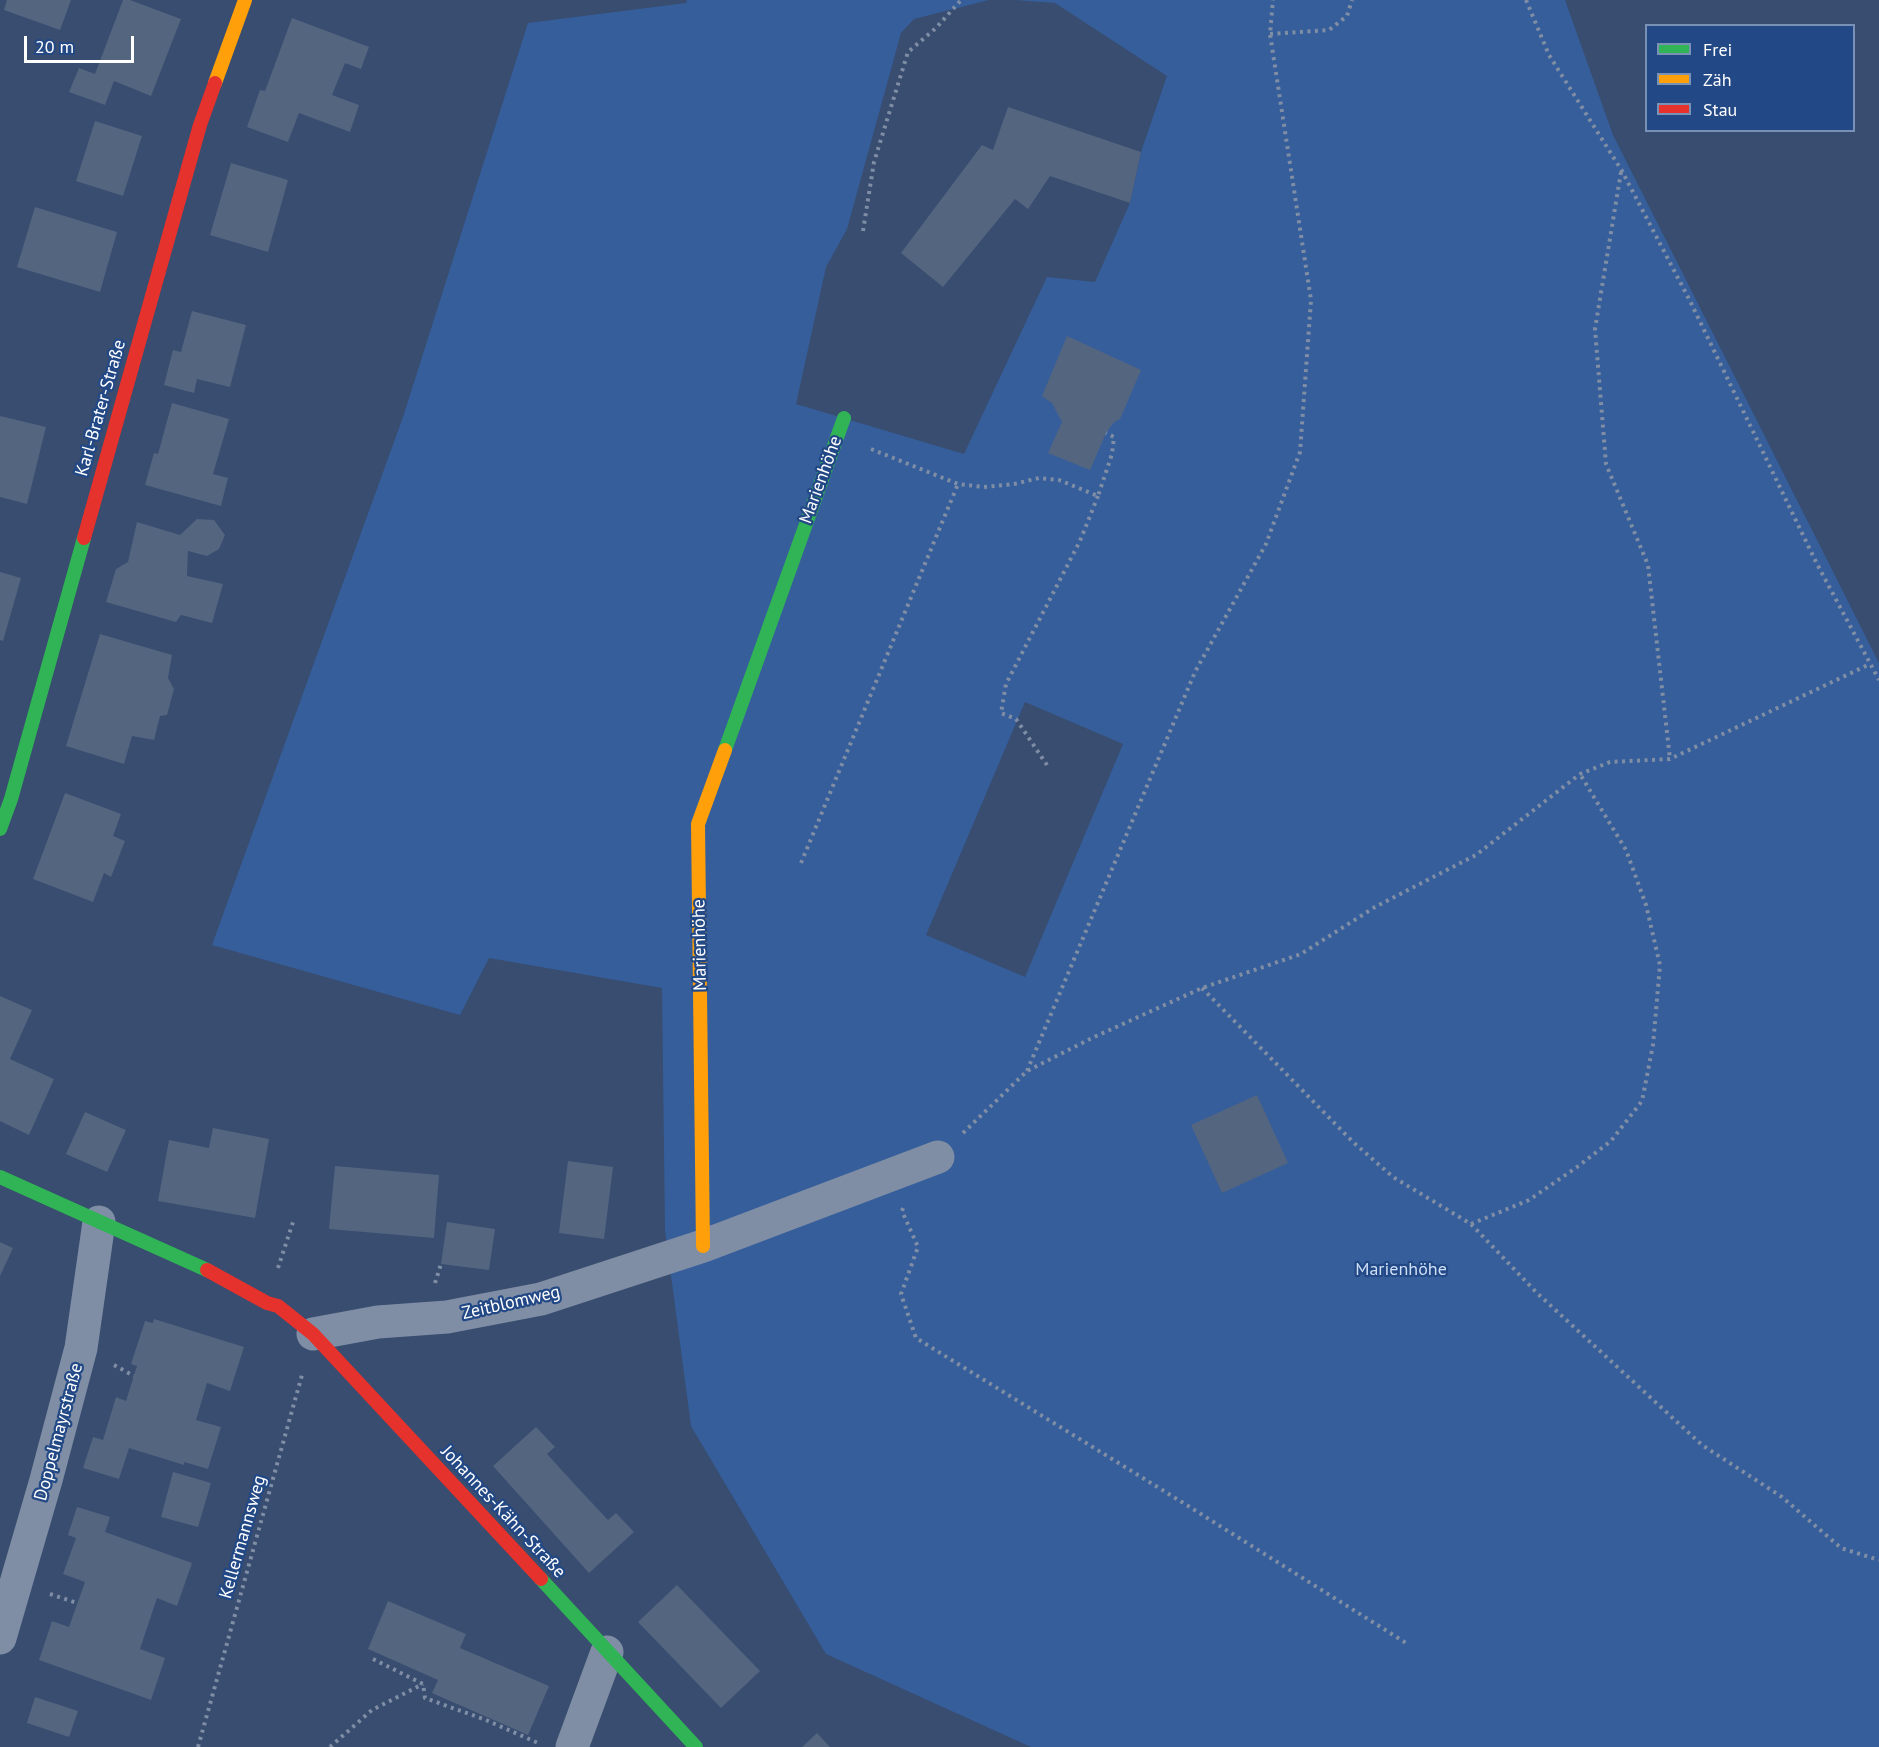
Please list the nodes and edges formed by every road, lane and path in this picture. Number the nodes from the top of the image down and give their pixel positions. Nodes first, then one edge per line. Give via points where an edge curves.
1 (245, 0) edge
2 (961, 0) edge
3 (1273, 0) edge
4 (1352, 0) edge
5 (1526, 0) edge
6 (1270, 34) junction
7 (1622, 171) junction
8 (862, 231) dead end
9 (844, 418) dead end
10 (1106, 433) dead end
11 (838, 435) junction
12 (958, 484) junction
13 (1098, 496) junction
14 (1870, 664) junction
15 (1879, 680) edge
16 (1670, 759) junction
17 (1047, 765) dead end
18 (1580, 774) junction
19 (0, 829) edge
20 (801, 863) dead end
21 (1202, 988) junction
22 (1028, 1071) junction
23 (938, 1157) joint
24 (0, 1177) edge
25 (904, 1202) dead end
26 (294, 1219) dead end
27 (99, 1222) junction
28 (1471, 1224) junction
29 (703, 1246) junction
30 (272, 1305) junction
31 (314, 1334) junction
32 (1879, 1560) edge
33 (0, 1638) edge
34 (1406, 1643) dead end
35 (607, 1652) junction
36 (373, 1659) dead end
37 (423, 1684) junction
38 (198, 1747) edge
39 (330, 1747) edge
40 (547, 1747) edge
41 (572, 1747) edge
42 (696, 1747) edge

1 - 19 street, Karl-Brater-Straße via 200,125
2 - 8 path via 908,52 874,162
3 - 6 path
4 - 6 path via 1347,16 1329,30
5 - 7 path via 1548,55
6 - 22 path via 1311,300 1300,452 1266,544 1195,672
7 - 14 path
7 - 16 path via 1595,329 1606,464 1648,565
9 - 11 street, Marienhöhe
10 - 13 path via 1114,437 1112,454
11 - 12 path
11 - 29 street, Marienhöhe via 698,824
12 - 13 path via 984,487 1039,478 1059,480
12 - 20 path
13 - 17 path via 1080,541 1006,684 1001,713 1016,719
14 - 15 path
14 - 16 path
16 - 18 path via 1610,762
18 - 21 path via 1476,855 1375,907 1302,954
18 - 28 path via 1626,850 1646,905 1660,965 1653,1045 1642,1101 1611,1141 1577,1167 1528,1200
21 - 22 path
21 - 28 path via 1353,1142 1393,1177
22 - 23 path
23 - 29 street
24 - 27 street
25 - 34 path via 902,1211 918,1247 901,1294 916,1338
26 - 30 path
27 - 30 street via 209,1271
27 - 33 street, Doppelmayrstraße via 81,1348
28 - 32 path via 1537,1293 1702,1445 1782,1497 1841,1548
29 - 31 street, Zeitblomweg via 541,1299 447,1317 378,1322
30 - 31 street, Johannes-Kähn-Straße
31 - 35 street, Johannes-Kähn-Straße
31 - 38 path, Kellermannsweg
35 - 41 street
35 - 42 street, Johannes-Kähn-Straße
36 - 37 path
37 - 39 path via 372,1710
37 - 40 path via 425,1698

